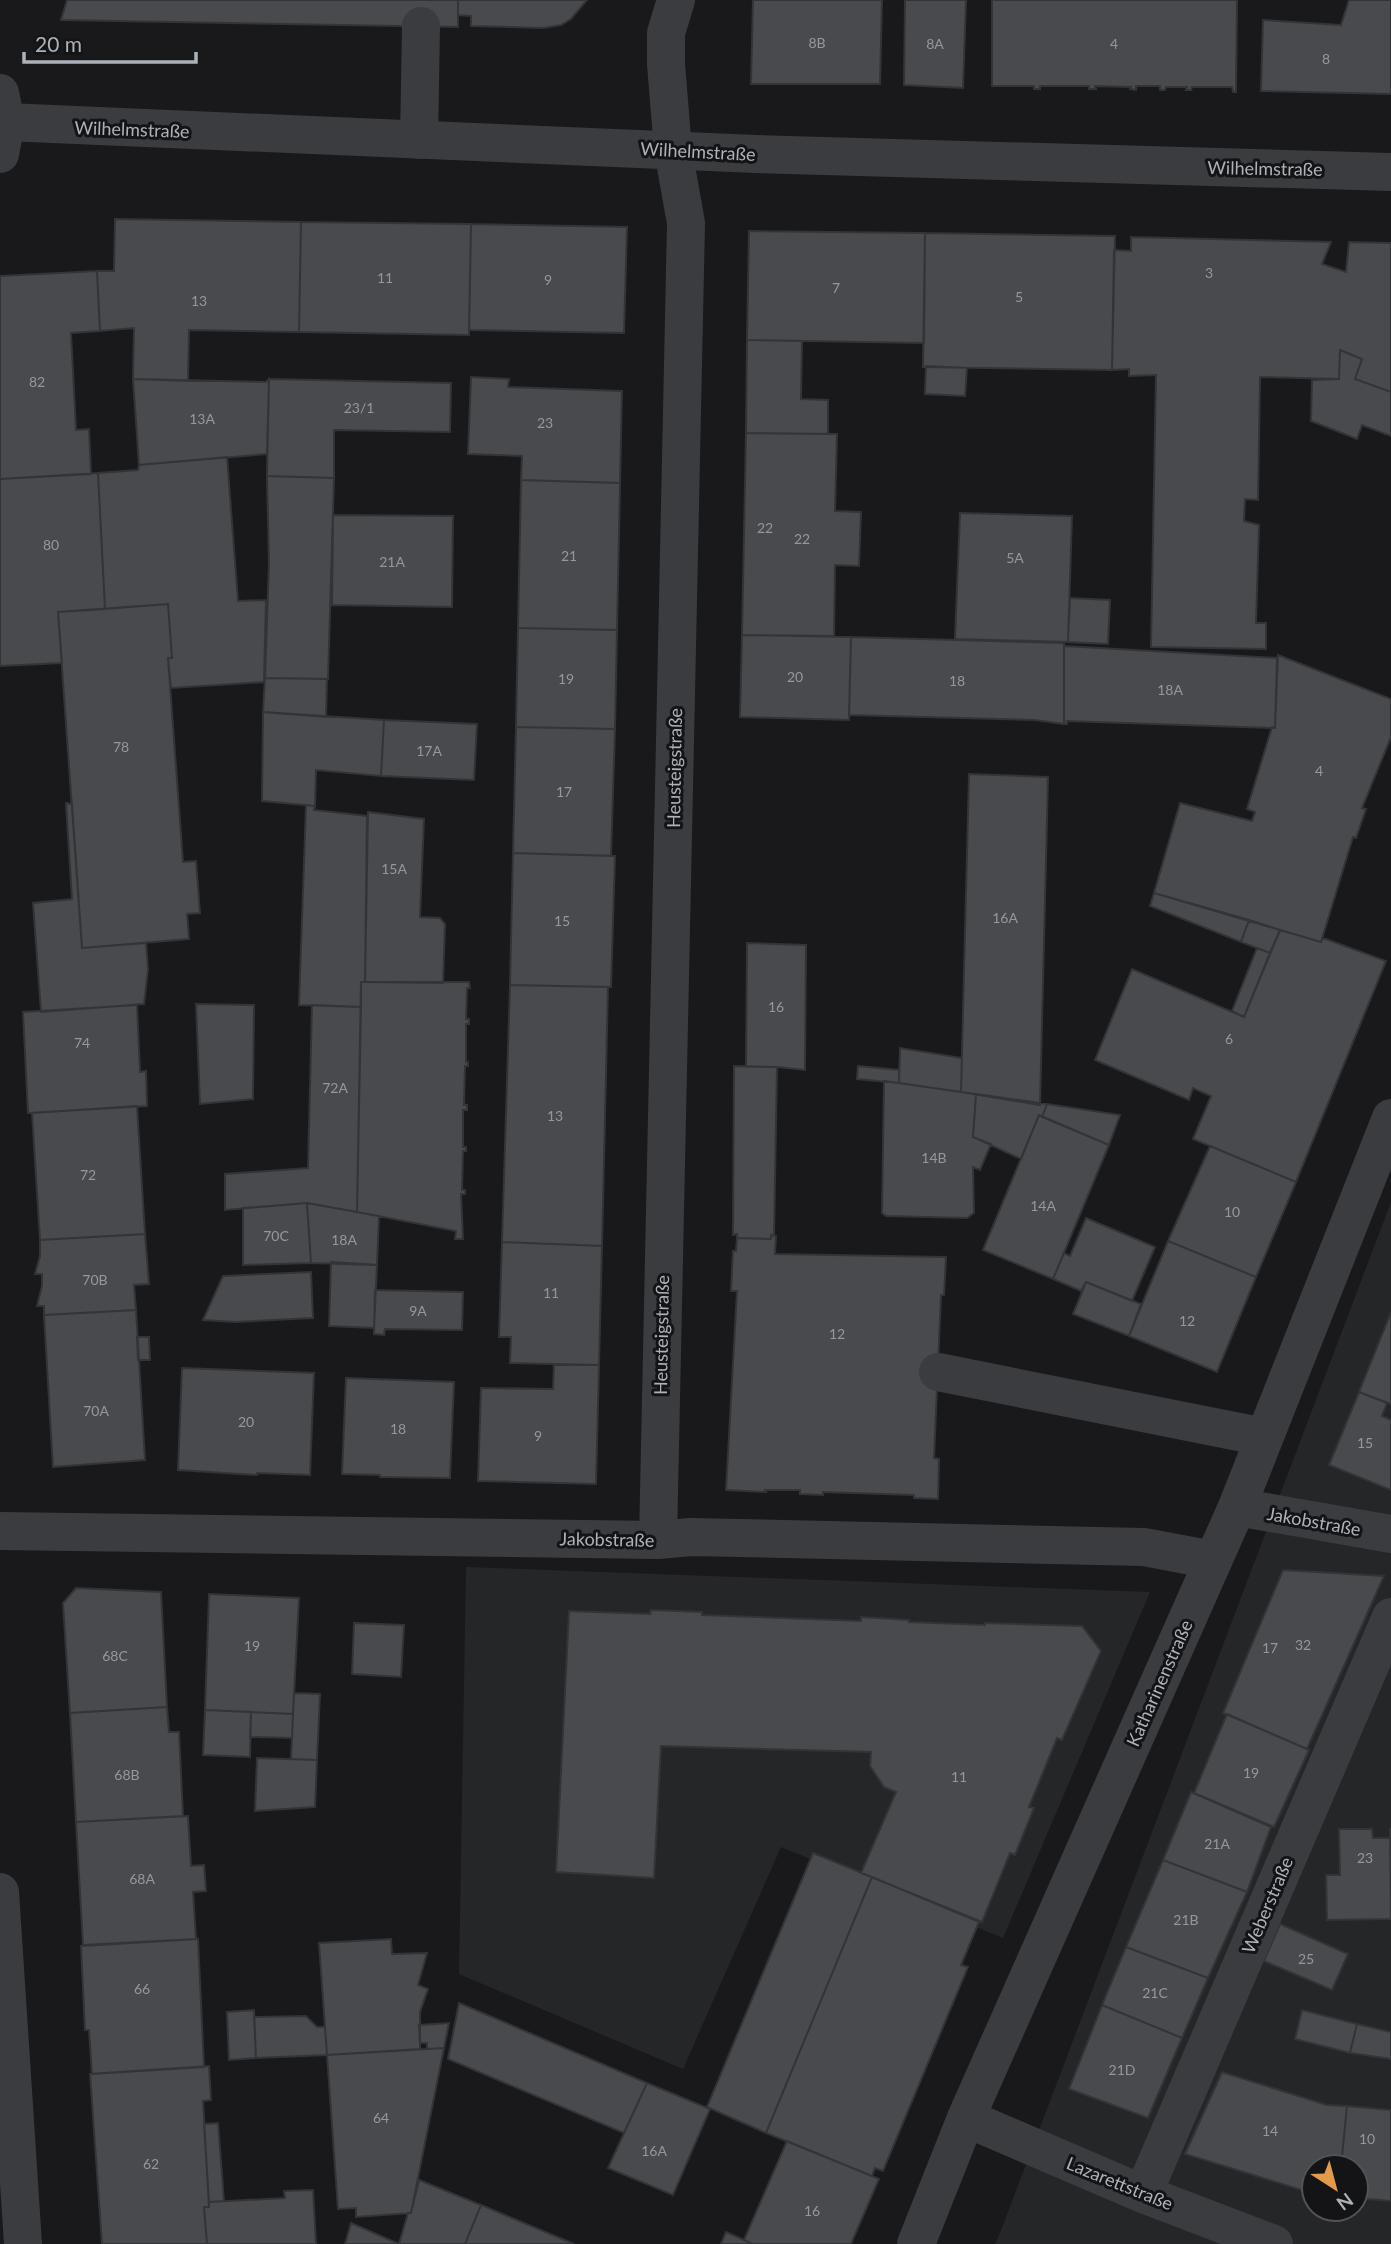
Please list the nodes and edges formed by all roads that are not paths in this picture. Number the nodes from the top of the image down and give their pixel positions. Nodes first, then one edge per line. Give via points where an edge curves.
1 (676, 0) edge
2 (421, 26) dead end
3 (2, 123) edge
4 (419, 139) junction
5 (673, 150) junction
6 (1391, 172) edge
7 (1391, 1118) edge
8 (938, 1372) dead end
9 (1264, 1437) junction
10 (1237, 1507) junction
11 (0, 1531) edge
12 (1391, 1534) edge
13 (657, 1540) junction
14 (1213, 1560) junction
15 (1391, 1617) edge
16 (0, 1892) edge
17 (966, 2118) junction
18 (1143, 2194) junction
19 (23, 2244) edge
20 (916, 2244) edge
21 (1274, 2244) edge

1 - 5 street, Heusteigstraße via 666,33
2 - 4 street
3 - 4 street, Wilhelmstraße
4 - 5 street, Wilhelmstraße
5 - 6 street, Wilhelmstraße
5 - 13 street, Heusteigstraße via 686,223
7 - 9 street, Katharinenstraße
8 - 9 street
9 - 10 street, Katharinenstraße
10 - 12 street, Jakobstraße
10 - 14 street, Katharinenstraße
11 - 13 street, Jakobstraße
13 - 14 street, Jakobstraße via 1144,1547
14 - 17 street, Katharinenstraße
15 - 18 street, Weberstraße
16 - 19 street
17 - 18 street, Lazarettstraße
17 - 20 street, Katharinenstraße
18 - 21 street, Lazarettstraße

